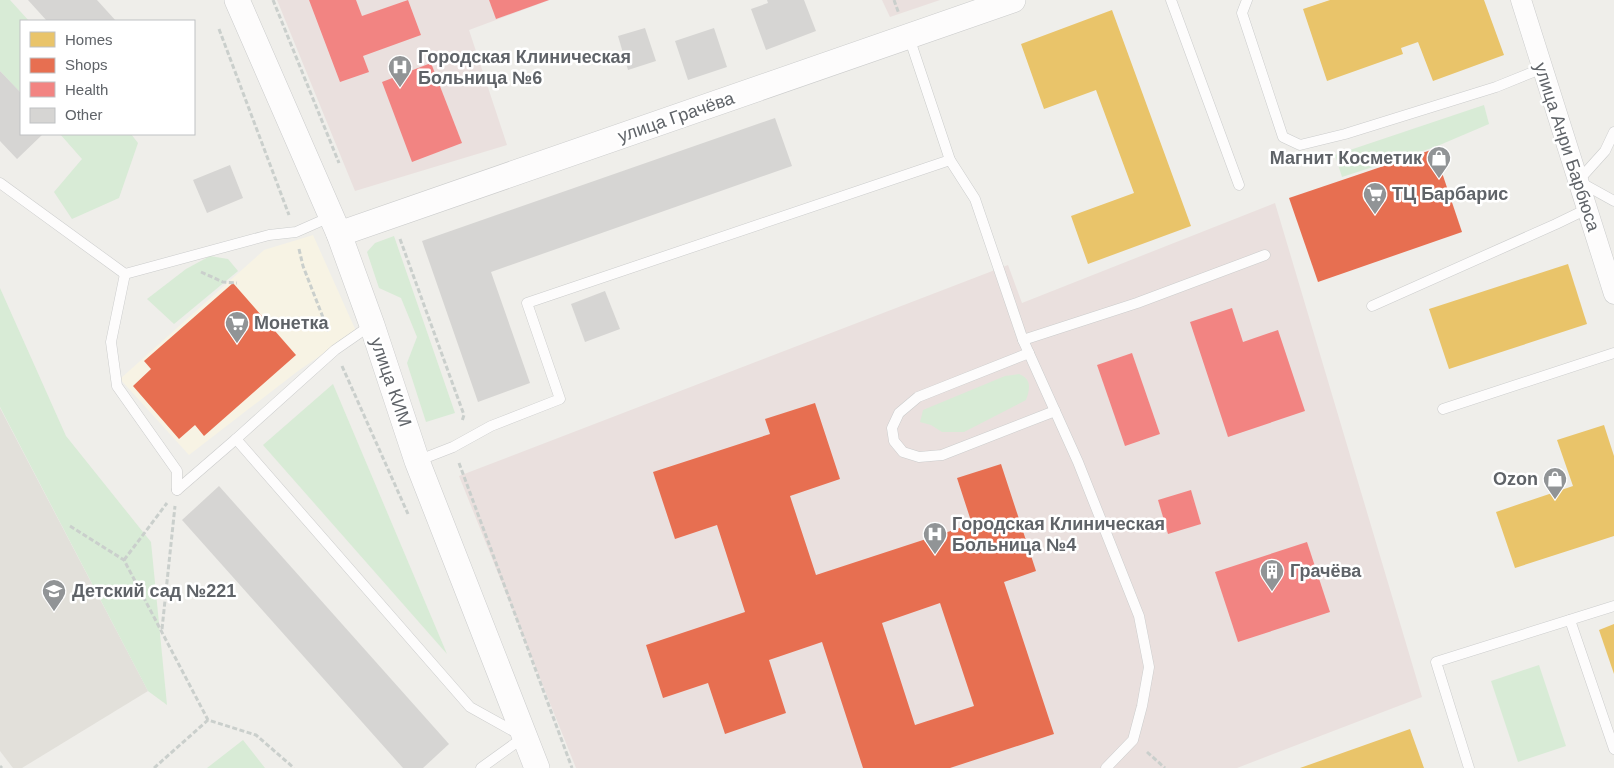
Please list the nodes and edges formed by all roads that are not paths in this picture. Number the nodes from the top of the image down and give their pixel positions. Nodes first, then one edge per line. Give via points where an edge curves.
1 (237, 0) edge
2 (1013, 0) edge
3 (1171, 0) edge
4 (1247, 0) edge
5 (1521, 0) edge
6 (909, 37) junction
7 (1542, 68) junction
8 (1614, 132) edge
9 (950, 160) junction
10 (1578, 182) junction
11 (0, 183) edge
12 (1239, 185) dead end
13 (1614, 201) edge
14 (1587, 209) junction
15 (334, 226) junction
16 (1265, 255) dead end
17 (125, 274) junction
18 (1614, 294) edge
19 (1372, 306) dead end
20 (372, 325) junction
21 (1023, 340) junction
22 (1029, 353) junction
23 (1614, 353) edge
24 (1443, 409) dead end
25 (1055, 411) junction
26 (236, 440) junction
27 (417, 462) junction
28 (1614, 606) edge
29 (1570, 620) junction
30 (524, 737) junction
31 (1614, 749) edge
32 (481, 768) edge
33 (537, 768) edge
34 (1106, 768) edge
35 (1469, 768) edge

1 - 15 street, улица КИМ
2 - 6 street, улица Грачёва
3 - 12 lane
4 - 7 lane via 1242,13 1283,136 1300,145 1496,87
5 - 7 street, улица Анри Барбюса
6 - 9 lane
6 - 15 street, улица Грачёва
7 - 10 street, улица Анри Барбюса
8 - 10 lane via 1605,152
9 - 21 lane via 975,199
9 - 27 lane via 527,303 560,398
10 - 13 lane
10 - 14 street, улица Анри Барбюса
11 - 17 lane
14 - 18 street, улица Анри Барбюса
14 - 19 lane
15 - 17 lane via 269,235
15 - 20 street, улица КИМ
16 - 21 lane via 1137,303
17 - 26 lane via 111,342 117,386 177,471 177,490
20 - 26 lane via 335,350
20 - 27 street, улица КИМ
21 - 22 lane
22 - 25 lane
22 - 25 lane via 918,397 899,413 892,428 894,441 903,452 919,457 942,455
23 - 24 lane
25 - 34 lane via 1138,616 1148,667 1133,740
26 - 30 lane via 470,707
27 - 30 street, улица КИМ
28 - 29 lane
29 - 31 lane
29 - 35 lane via 1436,662
30 - 32 lane
30 - 33 street, улица КИМ

